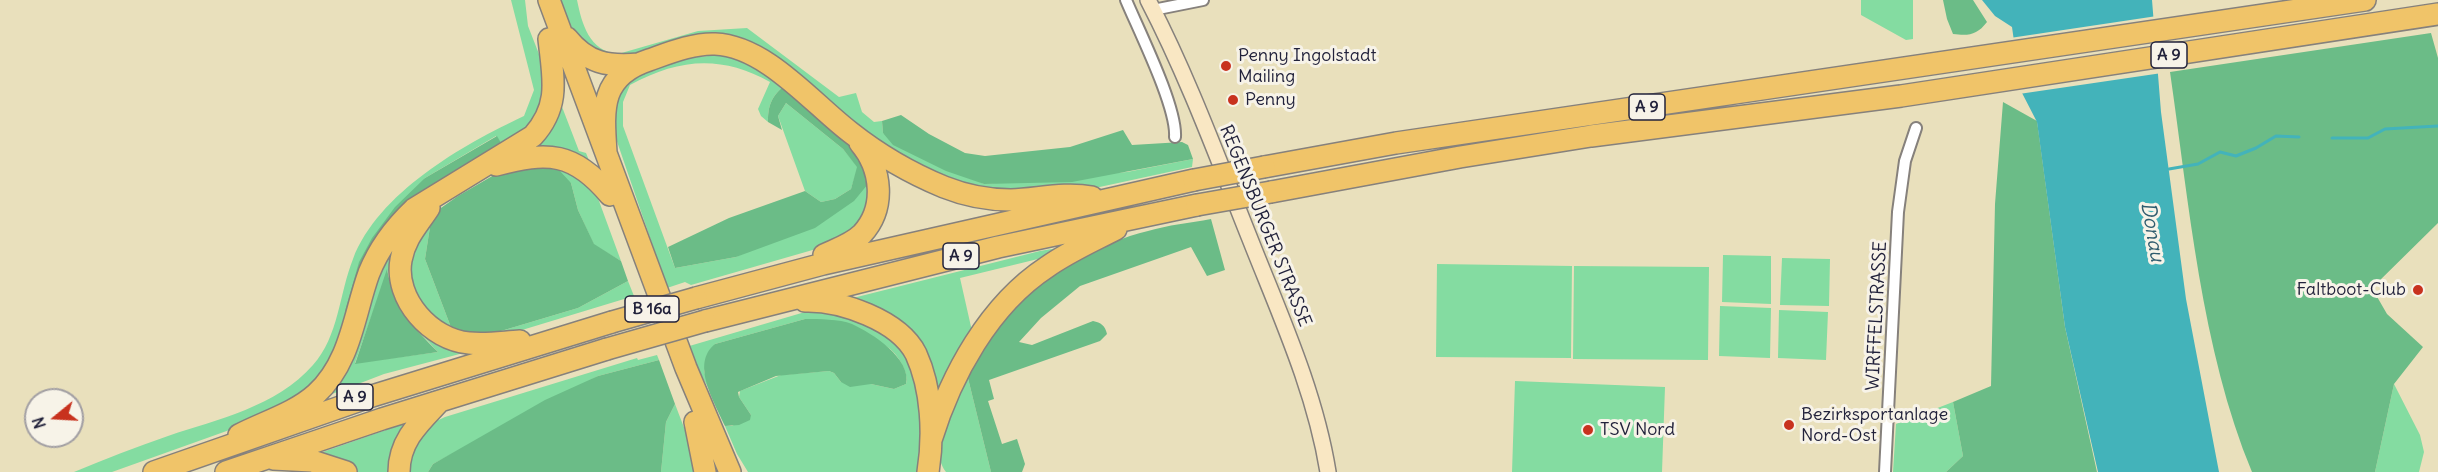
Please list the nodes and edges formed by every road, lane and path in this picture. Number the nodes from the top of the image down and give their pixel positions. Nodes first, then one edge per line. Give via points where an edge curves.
1 (535, 0) edge
2 (549, 0) edge
3 (1126, 0) edge
4 (1203, 0) edge
5 (2365, 0) edge
6 (1150, 5) edge
7 (2438, 14) edge
8 (555, 35) junction
9 (639, 64) junction
10 (1916, 128) dead end
11 (852, 134) junction
12 (1175, 136) dead end
13 (606, 152) junction
14 (482, 169) junction
15 (1126, 194) junction
16 (610, 195) junction
17 (1092, 197) junction
18 (436, 198) junction
19 (1141, 216) junction
20 (801, 265) junction
21 (695, 296) junction
22 (783, 301) junction
23 (611, 319) junction
24 (535, 340) junction
25 (440, 400) junction
26 (698, 413) junction
27 (239, 435) junction
28 (931, 440) junction
29 (263, 459) junction
30 (178, 463) junction
31 (154, 472) edge
32 (226, 472) edge
33 (346, 472) edge
34 (399, 472) edge
35 (705, 472) edge
36 (714, 472) edge
37 (730, 472) edge
38 (740, 472) edge
39 (928, 472) edge
40 (1328, 472) edge
41 (1885, 472) edge

1 - 8 highway, B 16a
2 - 8 highway, B 16a
3 - 12 street via 1166,95 1176,125
4 - 6 street
5 - 15 highway, A 9, bridge via 1408,141
6 - 40 street, REGENSBURGER STRASSE via 1188,85 1298,362 1320,431
7 - 19 highway, A 9, bridge via 1901,96 1558,141
8 - 9 highway, A 9 via 598,63
8 - 13 highway, B 16a
8 - 14 highway, A 9 via 554,97 544,124 533,136
8 - 16 highway, B 16a
9 - 11 highway, A 9 via 707,44 737,48 770,66
9 - 13 highway, A 9 via 622,75 606,97
10 - 41 street, WIRFFELSTRASSE via 1905,161 1898,212
11 - 17 highway, A 9 via 898,166 963,193 1010,200 1075,194
11 - 20 highway, A 9 via 877,177 879,195 873,215 861,236
13 - 26 highway, B 16a
14 - 16 highway, A 9 via 542,157 566,160 587,171
14 - 18 highway, A 9
15 - 17 highway, A 9
15 - 21 highway, A 9
16 - 26 highway, B 16a
17 - 20 highway, A 9
18 - 24 highway, A 9 via 416,225 401,260 402,282 410,303 435,331 459,341 470,344
18 - 27 highway, A 9 via 414,209 400,222 377,256 352,336 324,385 288,412
19 - 22 highway, A 9
19 - 28 highway, A 9 via 1045,268 1002,308 957,374
20 - 21 highway, A 9
21 - 23 highway, A 9, bridge
22 - 25 highway, A 9, bridge
22 - 28 highway, A 9 via 824,300 845,305 870,315 900,336 915,353 922,374
23 - 24 highway, A 9
23 - 30 highway, A 9
24 - 27 highway, A 9
25 - 29 highway, A 9
25 - 34 highway via 404,443
26 - 35 highway
26 - 36 highway, B 16a
26 - 37 highway, B 16a
26 - 38 highway
27 - 30 highway, A 9
28 - 39 highway, A 9
29 - 32 highway, A 9
29 - 33 highway, A 9 via 312,462
30 - 31 highway, A 9

